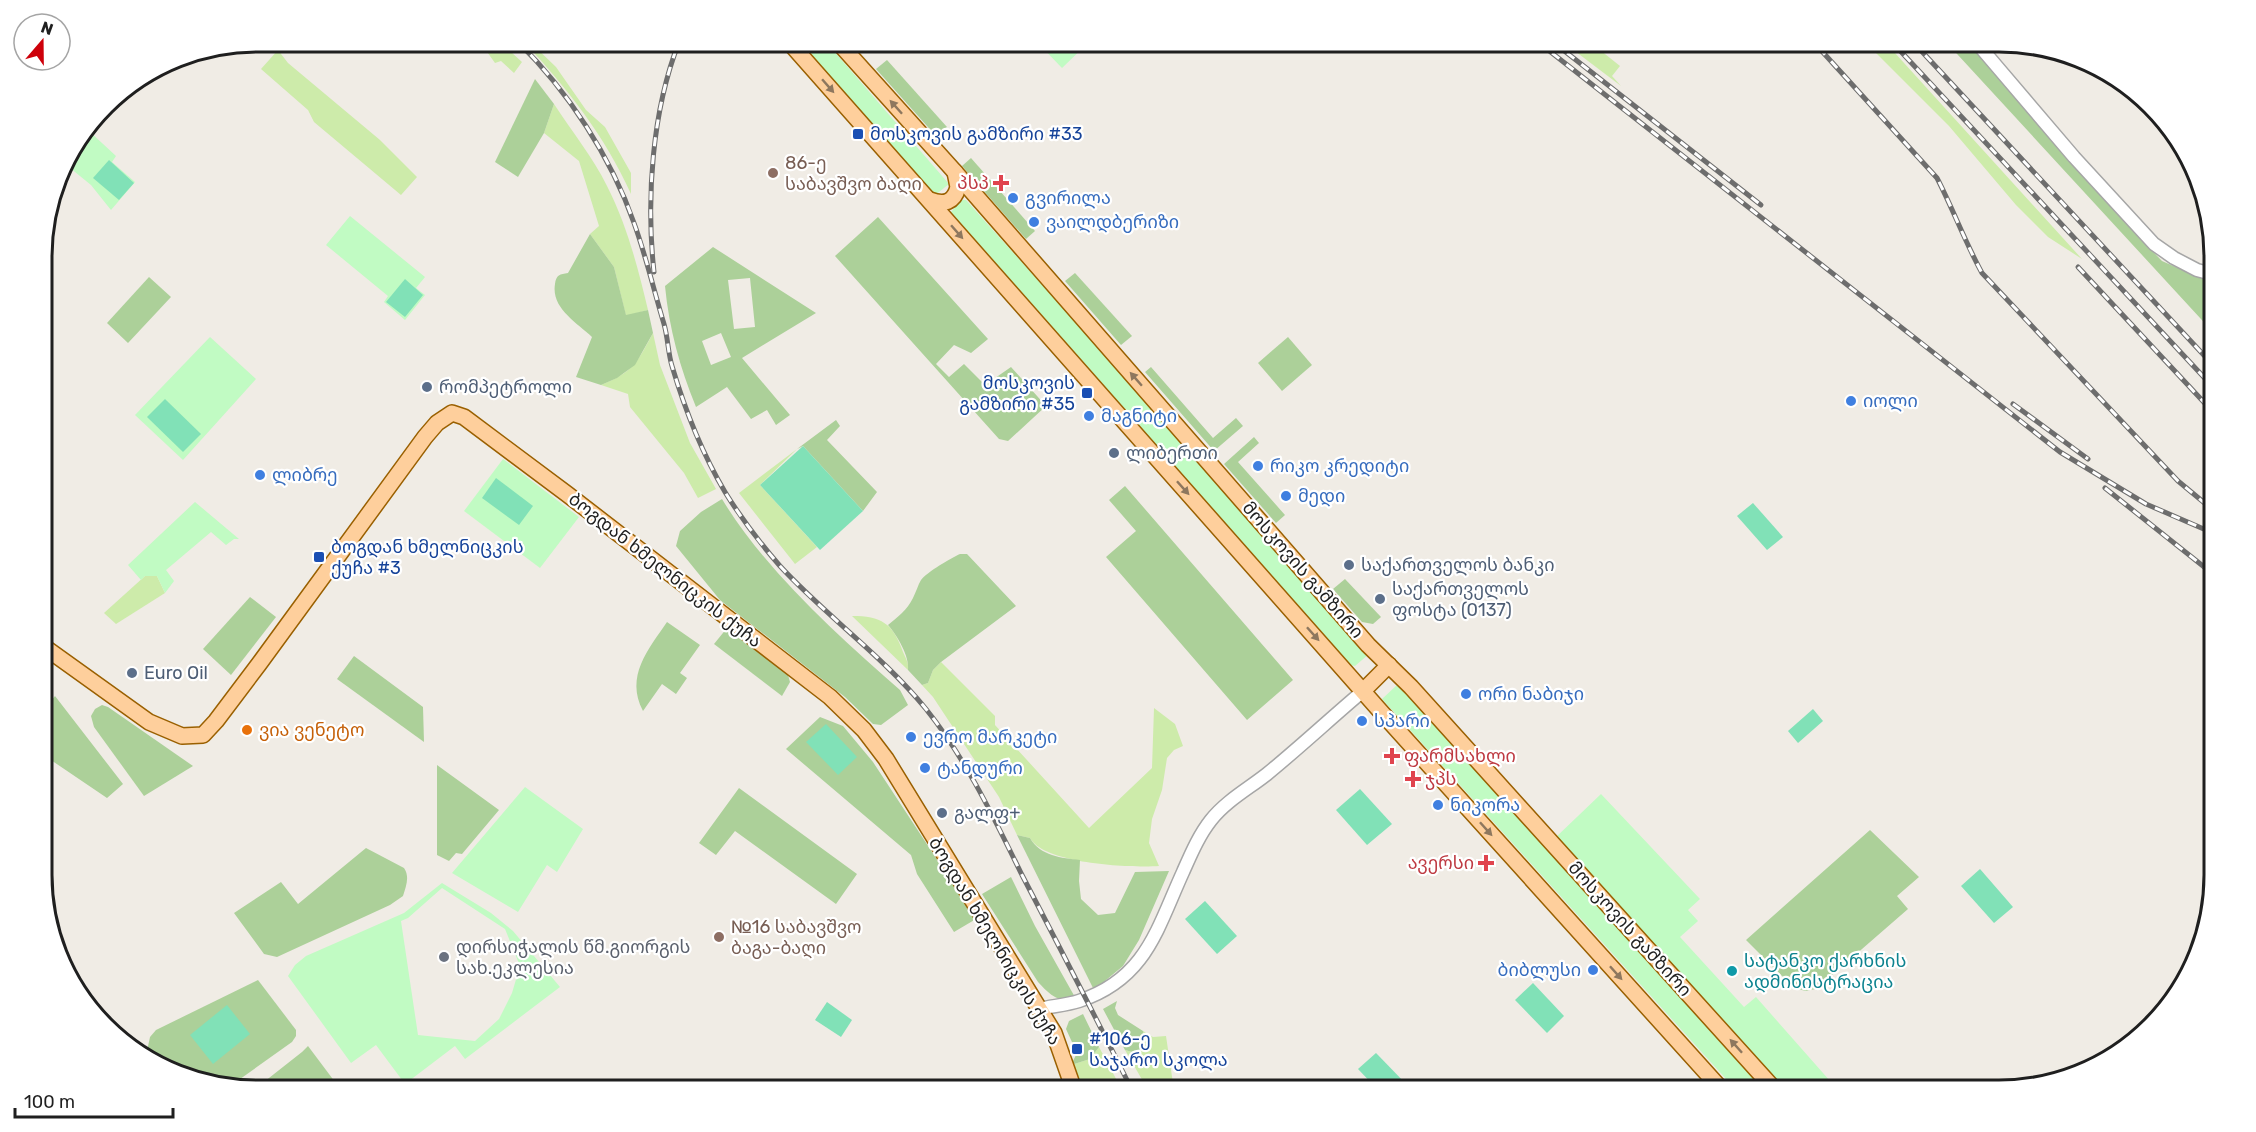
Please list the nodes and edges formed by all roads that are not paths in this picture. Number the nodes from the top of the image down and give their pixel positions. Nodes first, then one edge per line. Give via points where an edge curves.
1 (798, 52) edge
2 (847, 52) edge
3 (1984, 52) edge
4 (955, 172) junction
5 (930, 200) junction
6 (2204, 272) edge
7 (52, 653) edge
8 (1389, 665) junction
9 (1363, 690) junction
10 (1039, 1009) junction
11 (1712, 1079) edge
12 (1765, 1079) edge
13 (1070, 1080) edge

1 -> 5 main road, მოსკოვის გამზირი
4 -> 2 main road, მოსკოვის გამზირი
3 - 6 street via 2154,244
4 - 5 main road via 958,187 952,198 940,204
8 -> 4 main road, მოსკოვის გამზირი
5 -> 9 main road, მოსკოვის გამზირი
7 - 10 main road, ბოგდან ხმელნიცკის ქუჩა via 149,722 182,736 203,735 279,638 425,436 452,413 464,417 844,710 886,759
8 - 9 main road
12 -> 8 main road, მოსკოვის გამზირი
9 - 10 street via 1211,820 1137,964 1107,989 1078,1002
9 -> 11 main road, მოსკოვის გამზირი
10 - 13 main road, ბოგდან ხმელნიცკის ქუჩა via 1054,1033

